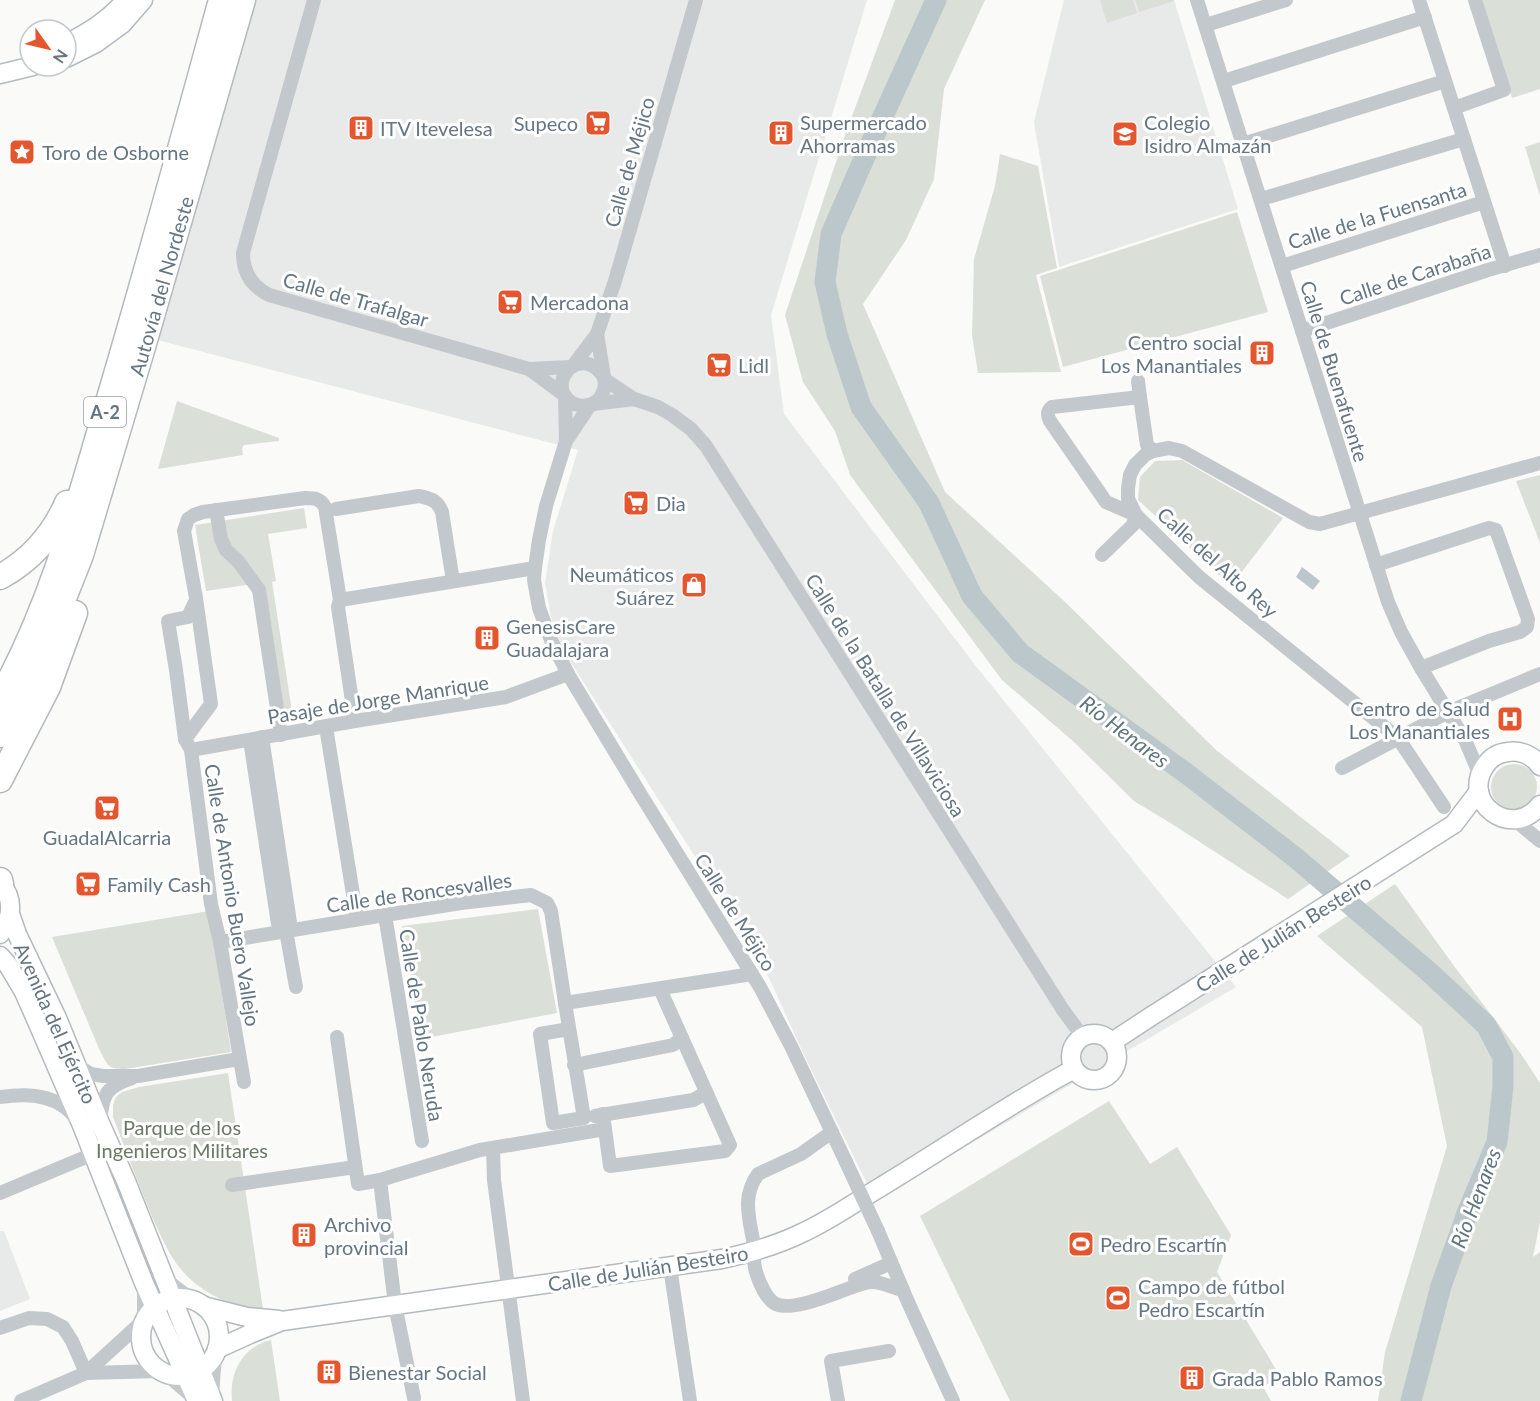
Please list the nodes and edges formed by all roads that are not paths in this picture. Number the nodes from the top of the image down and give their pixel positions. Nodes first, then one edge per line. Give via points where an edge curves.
1 (126, 0) edge
2 (143, 0) edge
3 (221, 0) edge
4 (243, 0) edge
5 (252, 0) edge
6 (314, 0) edge
7 (696, 0) edge
8 (1197, 0) edge
9 (1286, 0) edge
10 (1419, 0) edge
11 (1475, 0) edge
12 (1425, 17) junction
13 (1206, 25) junction
14 (78, 38) edge
15 (78, 52) edge
16 (18, 57) edge
17 (0, 62) edge
18 (18, 70) edge
19 (0, 74) edge
20 (1224, 81) junction
21 (1445, 81) junction
22 (1454, 108) junction
23 (198, 120) junction
24 (1464, 139) junction
25 (1244, 144) junction
26 (1260, 199) junction
27 (1484, 202) junction
28 (1540, 255) edge
29 (1282, 266) junction
30 (1505, 266) junction
31 (1302, 331) junction
32 (597, 334) junction
33 (146, 337) junction
34 (572, 367) junction
35 (529, 369) junction
36 (604, 378) junction
37 (1138, 381) dead end
38 (565, 395) junction
39 (1140, 397) junction
40 (634, 399) junction
41 (592, 405) junction
42 (566, 441) junction
43 (1153, 451) junction
44 (1540, 463) edge
45 (336, 509) dead end
46 (216, 510) junction
47 (1359, 514) junction
48 (1136, 515) junction
49 (1102, 555) dead end
50 (1376, 565) junction
51 (535, 568) junction
52 (0, 578) edge
53 (453, 582) junction
54 (196, 598) junction
55 (340, 600) junction
56 (1421, 668) junction
57 (568, 674) junction
58 (1540, 674) edge
59 (0, 698) edge
60 (1448, 712) junction
61 (355, 722) junction
62 (326, 727) junction
63 (0, 735) edge
64 (281, 735) junction
65 (1398, 738) junction
66 (256, 739) junction
67 (1465, 740) junction
68 (188, 744) junction
69 (1495, 756) junction
70 (1537, 759) edge
71 (1342, 768) dead end
72 (0, 780) edge
73 (1479, 783) junction
74 (1540, 805) edge
75 (1444, 807) dead end
76 (1506, 818) junction
77 (1454, 824) junction
78 (1540, 842) edge
79 (0, 882) edge
80 (10, 914) junction
81 (385, 915) junction
82 (357, 919) junction
83 (285, 927) junction
84 (0, 934) edge
85 (220, 942) junction
86 (0, 956) edge
87 (752, 974) junction
88 (296, 987) dead end
89 (660, 989) junction
90 (565, 1003) junction
91 (569, 1029) junction
92 (337, 1037) dead end
93 (1083, 1037) junction
94 (682, 1038) junction
95 (1112, 1042) junction
96 (239, 1059) junction
97 (76, 1065) junction
98 (574, 1065) junction
99 (1074, 1068) junction
100 (138, 1076) junction
101 (244, 1082) dead end
102 (706, 1092) junction
103 (0, 1097) edge
104 (584, 1118) junction
105 (604, 1122) junction
106 (81, 1123) junction
107 (100, 1123) junction
108 (832, 1132) junction
109 (422, 1141) dead end
110 (493, 1148) junction
111 (93, 1154) junction
112 (356, 1167) junction
113 (380, 1180) junction
114 (232, 1185) dead end
115 (0, 1193) edge
116 (755, 1252) junction
117 (891, 1263) junction
118 (670, 1267) junction
119 (508, 1290) junction
120 (903, 1290) junction
121 (181, 1298) junction
122 (804, 1303) junction
123 (395, 1305) junction
124 (207, 1307) junction
125 (149, 1313) junction
126 (282, 1321) junction
127 (0, 1328) edge
128 (889, 1351) dead end
129 (216, 1352) junction
130 (163, 1372) junction
131 (86, 1373) junction
132 (193, 1373) junction
133 (51, 1395) edge
134 (414, 1398) dead end
135 (205, 1400) edge
136 (21, 1401) edge
137 (523, 1401) edge
138 (690, 1401) edge
139 (838, 1401) edge
140 (954, 1401) edge

1 - 14 street via 114,14
2 - 15 street via 122,24
3 - 23 highway, Autovía del Nordeste / A-2
4 - 23 highway, Autovía del Nordeste / A-2
5 - 23 highway via 242,35
6 - 35 street, Calle de Trafalgar via 243,253 249,278 269,295
7 - 32 street, Calle de Méjico
8 - 13 street, Calle de Buenafuente
9 - 13 street
10 - 12 street
11 - 22 street via 1504,90
12 - 20 street
12 - 21 street
13 - 20 street, Calle de Buenafuente
16 - 17 street
18 - 19 street
20 - 25 street, Calle de Buenafuente
21 - 22 street
21 - 25 street
22 - 24 street
23 - 33 highway, Autovía del Nordeste / A-2
23 - 52 highway via 163,179 94,419 62,514 44,542
23 - 59 highway, Autovía del Nordeste / A-2 via 64,549 27,644
24 - 26 street
24 - 27 street
25 - 26 street, Calle de Buenafuente
26 - 29 street, Calle de Buenafuente
27 - 29 street, Calle de la Fuensanta
27 - 30 street
28 - 30 street, Calle de Carabaña
29 - 31 street, Calle de Buenafuente
30 - 31 street, Calle de Carabaña
31 - 47 street, Calle de Buenafuente
32 - 34 street, Calle de Méjico
32 - 36 street, Calle de Méjico
33 - 63 highway, Autovía del Nordeste / A-2 via 81,555 43,651
33 - 72 highway via 125,438 77,607 48,687
34 - 35 street, Calle de Trafalgar
34 - 36 street via 587,363 600,370
34 - 38 street via 562,383
35 - 38 street, Calle de Trafalgar
36 - 40 street, Calle de la Batalla de Villaviciosa
36 - 41 street via 602,397
37 - 39 street
38 - 41 street via 576,405
38 - 42 street, Calle de Méjico
39 - 43 street via 1147,445
39 - 48 street via 1052,407 1047,416 1106,502
40 - 41 street, Calle de la Batalla de Villaviciosa
40 - 93 street, Calle de la Batalla de Villaviciosa via 672,415 706,446
41 - 42 street, Calle de Méjico
42 - 51 street, Calle de Méjico via 546,506
43 - 47 street via 1182,451 1309,522 1326,523
43 - 48 street, Calle del Alto Rey via 1132,470 1128,499
44 - 47 street
45 - 53 street via 419,496 433,500 442,512
46 - 54 street via 194,515 185,525
46 - 55 street via 305,498 322,501
46 - 64 street via 220,539 259,590
47 - 50 street, Calle de Buenafuente
48 - 49 street via 1133,525
48 - 65 street, Calle del Alto Rey via 1200,577
50 - 56 street, Calle de Buenafuente via 1396,622
50 - 56 street via 1489,528 1496,530 1528,619 1527,627
51 - 53 street
51 - 57 street, Calle de Méjico via 538,608
53 - 55 street
54 - 68 street via 211,704
54 - 68 street, Calle de Antonio Buero Vallejo via 188,617 168,621
55 - 61 street
56 - 60 street, Calle de Buenafuente
57 - 61 street, Pasaje de Jorge Manrique via 506,697
57 - 87 street, Calle de Méjico
58 - 60 street
60 - 65 street
60 - 67 street, Calle de Buenafuente
61 - 62 street, Pasaje de Jorge Manrique
62 - 64 street, Pasaje de Jorge Manrique
62 - 82 street
64 - 66 street, Pasaje de Jorge Manrique
65 - 71 street
65 - 75 street, Calle del Alto Rey
66 - 68 street, Pasaje de Jorge Manrique
66 - 83 street via 290,922
67 - 69 street
67 - 73 street, Calle de Buenafuente
68 - 85 street, Calle de Antonio Buero Vallejo
69 - 70 street via 1516,752
69 - 73 street, Calle de Julián Besteiro via 1486,764
73 - 76 street via 1485,806
73 - 77 street, Calle de Julián Besteiro
74 - 76 street via 1526,817
76 - 77 street, Calle de Julián Besteiro
76 - 78 street
77 - 95 street, Calle de Julián Besteiro
79 - 80 street, Avenida del Ejército via 9,898
80 - 84 street
80 - 97 street, Avenida del Ejército
81 - 82 street, Calle de Roncesvalles
81 - 90 street, Calle de Roncesvalles via 531,895 539,898 551,911
81 - 109 street, Calle de Pablo Neruda
82 - 83 street, Calle de Roncesvalles
83 - 85 street, Calle de Roncesvalles
83 - 88 street
85 - 96 street, Calle de Antonio Buero Vallejo
86 - 106 street, Avenida del Ejército via 24,992
87 - 89 street
87 - 108 street, Calle de Méjico
89 - 90 street
89 - 94 street
90 - 91 street
91 - 98 street
91 - 104 street via 540,1034 554,1123
92 - 112 street
93 - 95 street via 1098,1034
93 - 99 street via 1071,1054
94 - 98 street via 673,1045
94 - 102 street
95 - 99 street via 1118,1055 1116,1066 1107,1076 1093,1080 1082,1077
96 - 100 street
96 - 101 street, Calle de Antonio Buero Vallejo
97 - 100 street via 91,1074
97 - 107 street, Avenida del Ejército
98 - 104 street
99 - 116 street, Calle de Julián Besteiro via 819,1224
100 - 107 street via 110,1090 103,1099
102 - 105 street via 693,1100
102 - 105 street via 730,1144 725,1151 610,1166
103 - 106 street via 27,1094 44,1098 61,1104
104 - 105 street
105 - 110 street
106 - 111 street, Avenida del Ejército
107 - 121 street, Avenida del Ejército via 165,1279
108 - 116 street via 753,1180 747,1208
108 - 117 street, Calle de Méjico, bridge
110 - 113 street
110 - 119 street
111 - 115 street
111 - 125 street, Avenida del Ejército via 144,1283
112 - 113 street via 358,1184
112 - 114 street
113 - 123 street
116 - 118 street, Calle de Julián Besteiro
116 - 122 street via 755,1271 772,1303
117 - 120 street, Calle de Méjico
117 - 122 street
118 - 119 street, Calle de Julián Besteiro
118 - 138 street
119 - 123 street, Calle de Julián Besteiro
119 - 137 street
120 - 122 street via 872,1282
120 - 140 street, Calle de Méjico
121 - 124 street
121 - 125 street
121 - 132 street, Avenida del Ejército
123 - 126 street, Calle de Julián Besteiro
123 - 134 street
124 - 126 street, Calle de Julián Besteiro
124 - 129 street via 219,1335
125 - 130 street, Avenida del Ejército via 140,1332 142,1350 149,1362
125 - 131 street
125 - 132 street, Avenida del Ejército
126 - 129 street, Calle de Julián Besteiro
127 - 131 street via 29,1318 47,1319 63,1327
128 - 139 street via 831,1361
129 - 132 street
129 - 135 street
130 - 131 street
130 - 132 street
130 - 135 street
131 - 133 street
132 - 135 street, Avenida del Ejército
133 - 136 street

